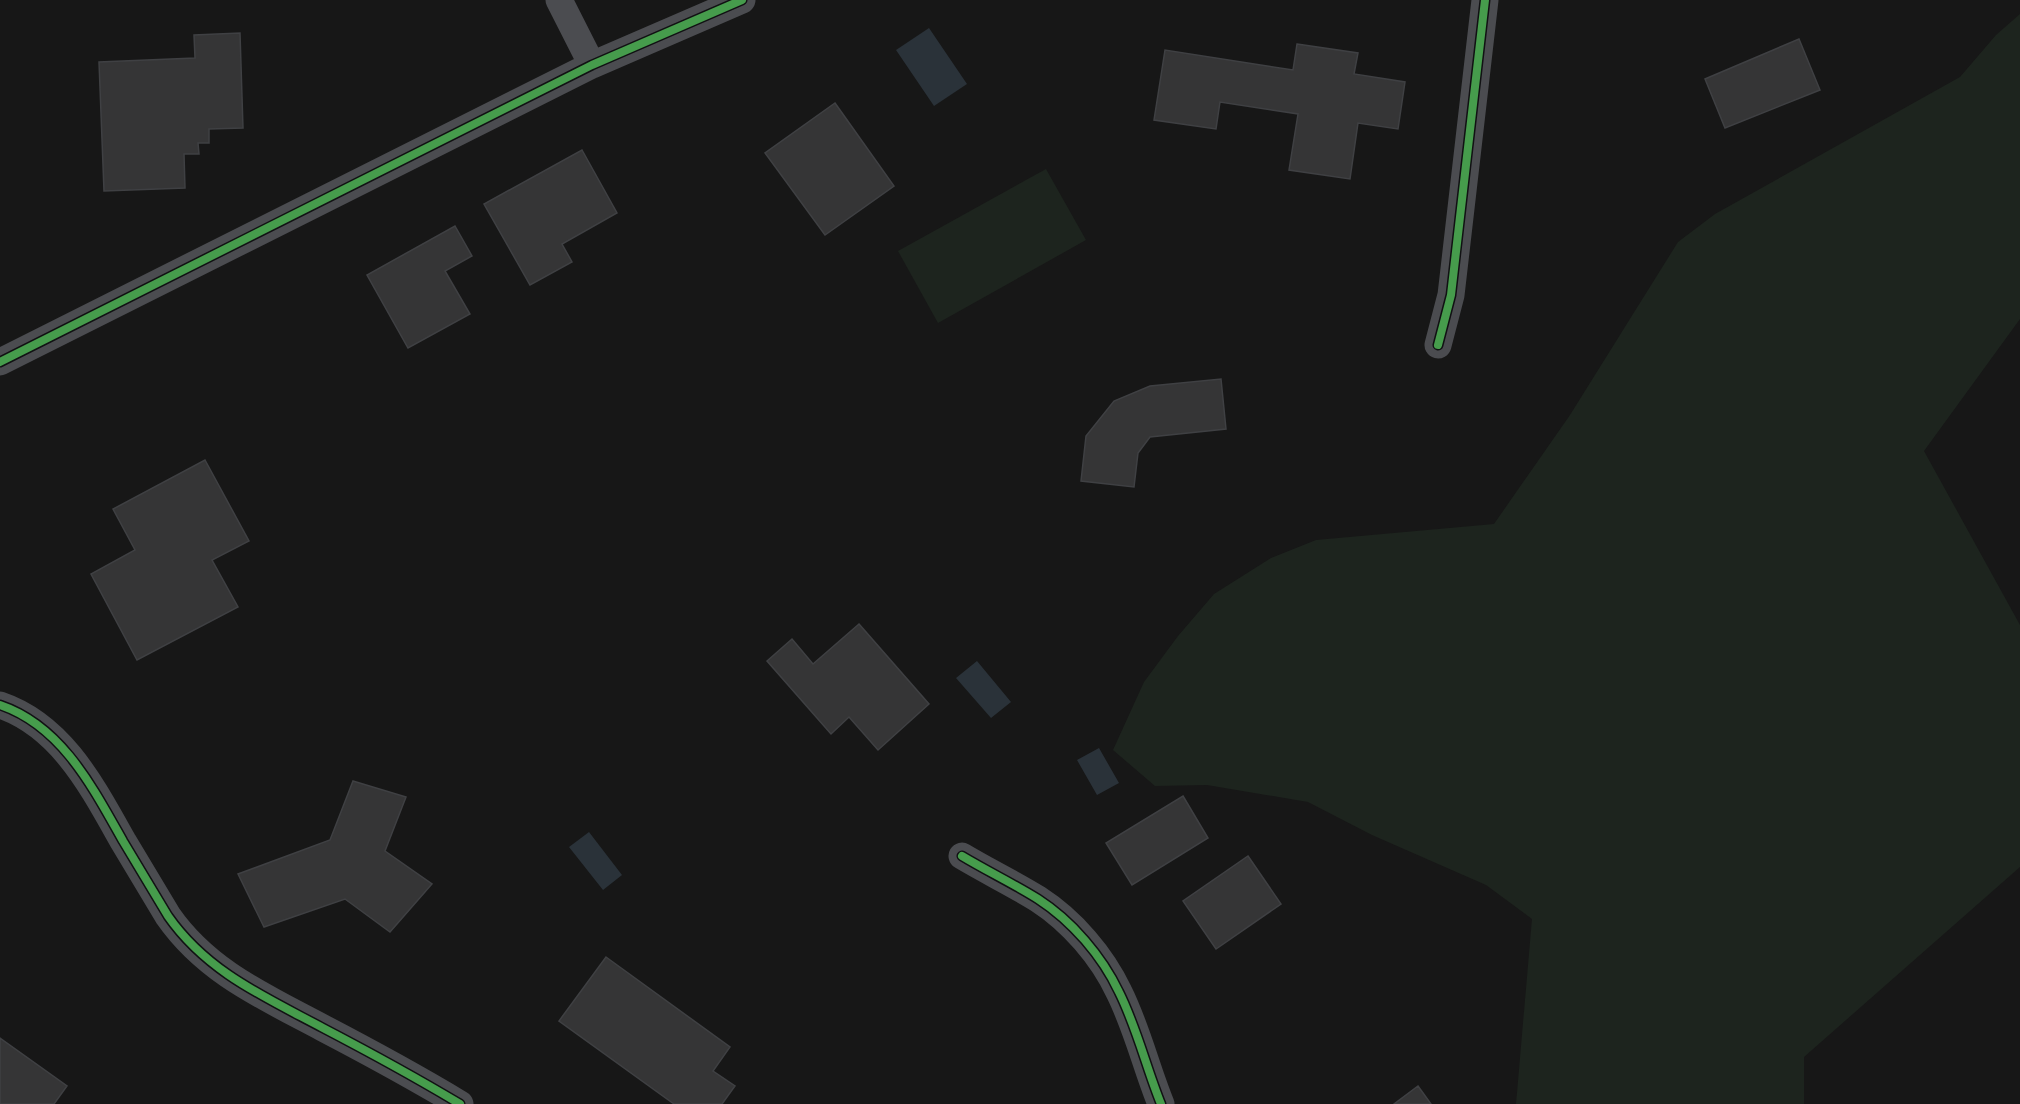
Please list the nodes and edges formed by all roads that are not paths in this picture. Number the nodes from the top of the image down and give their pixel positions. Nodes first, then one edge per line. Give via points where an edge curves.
1 (559, 0) edge
2 (742, 0) edge
3 (1485, 0) edge
4 (592, 65) junction
5 (1438, 345) dead end
6 (0, 362) edge
7 (0, 705) edge
8 (962, 856) dead end
9 (460, 1104) edge
10 (1161, 1104) edge

1 - 4 street
2 - 4 street
3 - 5 street via 1451,295
4 - 6 street
7 - 9 street via 45,730 81,769 168,916 197,951 245,986
8 - 10 street via 1039,899 1080,935 1119,991

